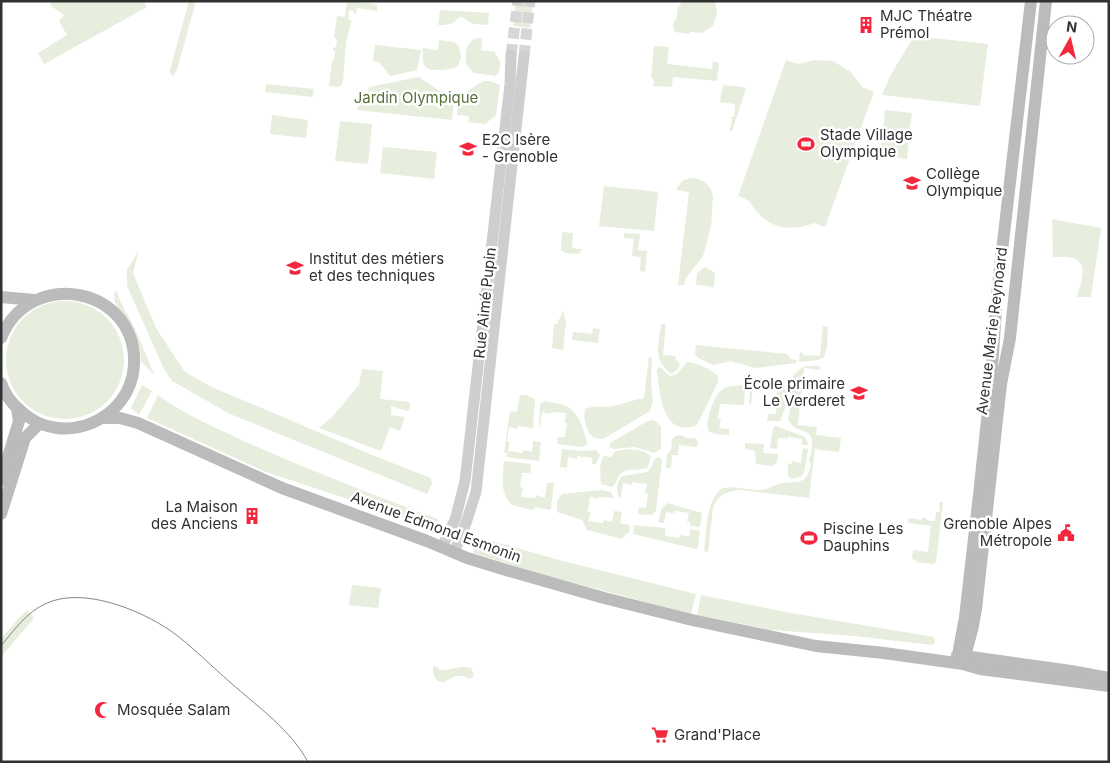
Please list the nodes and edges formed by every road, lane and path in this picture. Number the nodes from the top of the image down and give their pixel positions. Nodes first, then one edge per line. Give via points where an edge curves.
1 (1031, 1) edge
2 (1046, 1) edge
3 (511, 55) tunnel mouth
4 (524, 56) tunnel mouth
5 (1, 297) edge
6 (34, 300) junction
7 (1, 338) edge
8 (1, 384) edge
9 (122, 400) junction
10 (17, 408) junction
11 (103, 418) junction
12 (132, 421) junction
13 (38, 424) junction
14 (1, 480) edge
15 (1, 514) edge
16 (448, 550) junction
17 (960, 660) junction
18 (1109, 678) edge
19 (1109, 686) edge

1 - 17 main road, Avenue Marie Reynoard
2 - 17 main road, Avenue Marie Reynoard via 1010,338 1001,384 976,609
3 - 16 street, Rue Aimé Pupin via 465,481
4 - 16 street, Rue Aimé Pupin via 476,492 466,523
5 - 6 main road
6 - 7 main road via 15,315
6 - 9 main road via 52,294 84,295 105,305 120,320 130,339 134,366
8 - 10 main road
9 - 11 main road
9 - 12 main road
10 - 13 main road
10 - 14 main road via 19,421
11 - 12 main road, Avenue Edmond Esmonin
11 - 13 main road via 76,428
12 - 16 main road, Avenue Edmond Esmonin via 282,488
13 - 15 main road via 25,438
16 - 17 main road, Avenue Edmond Esmonin via 604,598 692,620 816,646
17 - 18 main road via 1071,670
17 - 19 main road via 980,669

